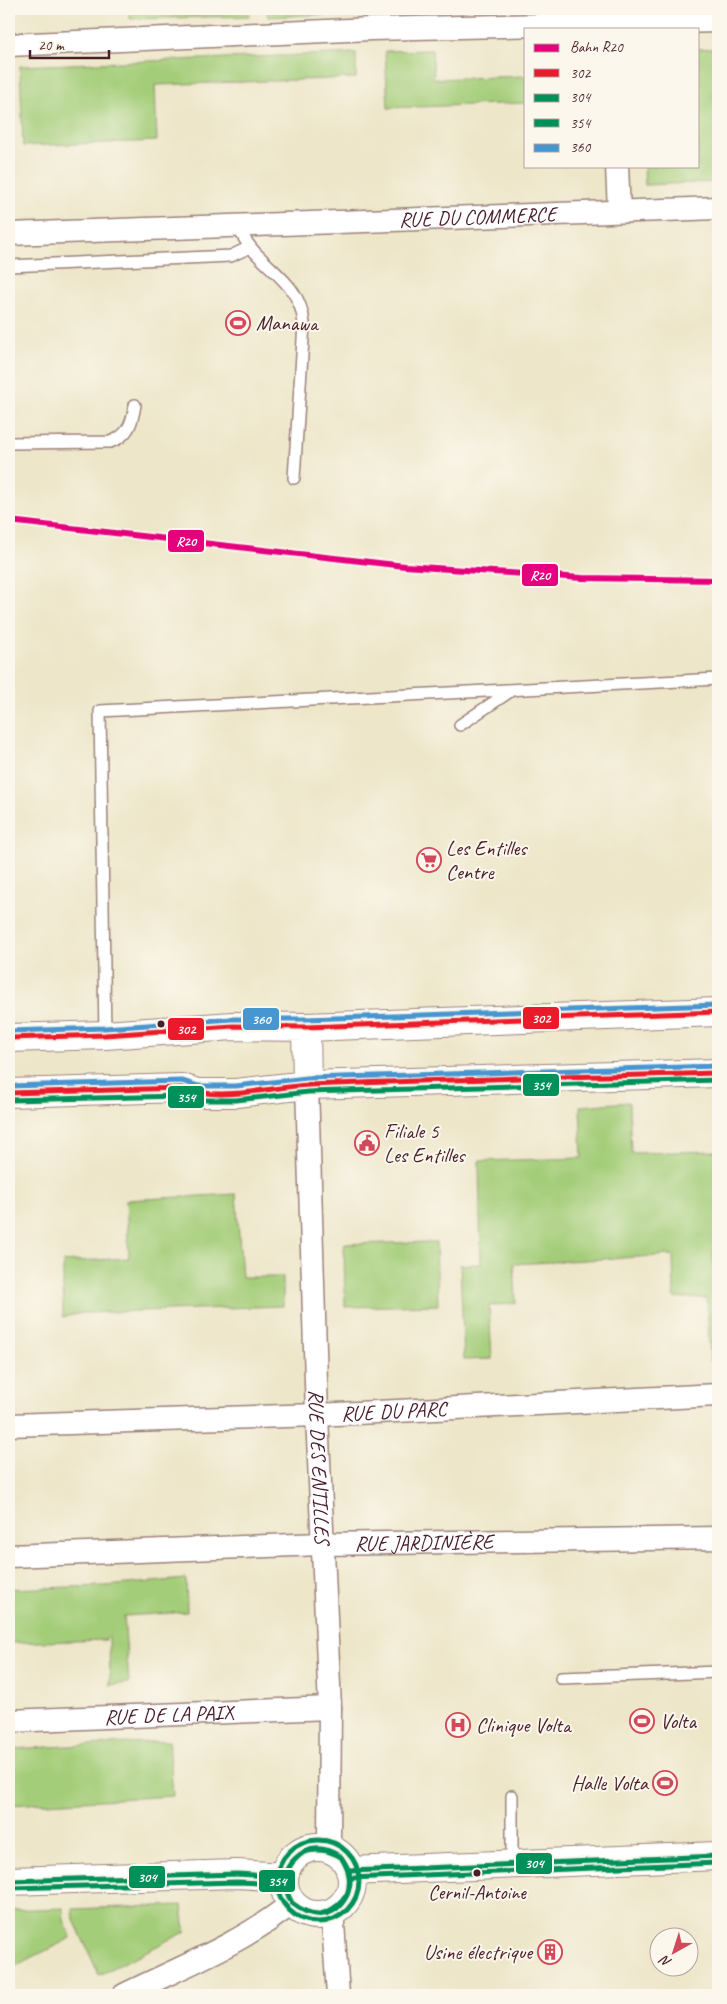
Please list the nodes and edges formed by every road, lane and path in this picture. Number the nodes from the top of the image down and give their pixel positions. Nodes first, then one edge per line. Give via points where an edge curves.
1 (611, 20) edge
2 (718, 21) edge
3 (9, 45) edge
4 (617, 168) edge
5 (718, 208) edge
6 (619, 212) junction
7 (237, 225) junction
8 (9, 234) edge
9 (250, 247) junction
10 (9, 266) edge
11 (135, 405) dead end
12 (9, 443) edge
13 (294, 478) dead end
14 (718, 679) edge
15 (514, 689) junction
16 (460, 725) dead end
17 (718, 1012) edge
18 (306, 1027) junction
19 (105, 1035) junction
20 (9, 1038) edge
21 (718, 1073) edge
22 (308, 1085) junction
23 (9, 1094) edge
24 (718, 1395) edge
25 (317, 1416) junction
26 (9, 1425) edge
27 (718, 1538) edge
28 (322, 1544) junction
29 (9, 1556) edge
30 (718, 1672) edge
31 (562, 1678) dead end
32 (330, 1708) junction
33 (9, 1721) edge
34 (512, 1796) dead end
35 (326, 1849) junction
36 (718, 1856) edge
37 (512, 1863) junction
38 (350, 1871) junction
39 (284, 1877) junction
40 (9, 1881) edge
41 (292, 1903) junction
42 (328, 1913) junction
43 (124, 1995) edge
44 (338, 1995) edge

1 - 2 street
1 - 3 street
4 - 6 street
5 - 6 street, RUE DU COMMERCE
6 - 7 street, RUE DU COMMERCE
7 - 8 street, RUE DU COMMERCE
7 - 9 lane
9 - 10 lane via 231,256
9 - 13 lane via 290,287 303,307
11 - 12 lane via 128,430 121,438 110,442
14 - 15 lane
15 - 16 lane
15 - 19 lane via 100,711
17 - 18 main road
18 - 19 main road via 234,1026
18 - 22 main road
19 - 20 main road
21 - 22 main road
22 - 23 main road via 236,1093 197,1093 182,1088
22 - 25 street, RUE DES ENTILLES
24 - 25 street, RUE DU PARC
25 - 26 street, RUE DU PARC
25 - 28 street, RUE DES ENTILLES
27 - 28 street, RUE JARDINIÈRE
28 - 29 street, RUE JARDINIÈRE
28 - 32 street, RUE DES ENTILLES
30 - 31 lane
32 - 33 street, RUE DE LA PAIX
32 - 35 street, RUE DES ENTILLES via 329,1839
34 - 37 lane
35 - 38 main road via 341,1857
35 - 39 main road via 304,1850 291,1861
36 - 37 main road
37 - 38 main road
38 - 42 main road via 348,1897
39 - 40 main road via 237,1874
39 - 41 main road via 284,1886
41 - 42 main road via 309,1914
41 - 43 street via 272,1920 247,1934
42 - 44 street via 333,1923

